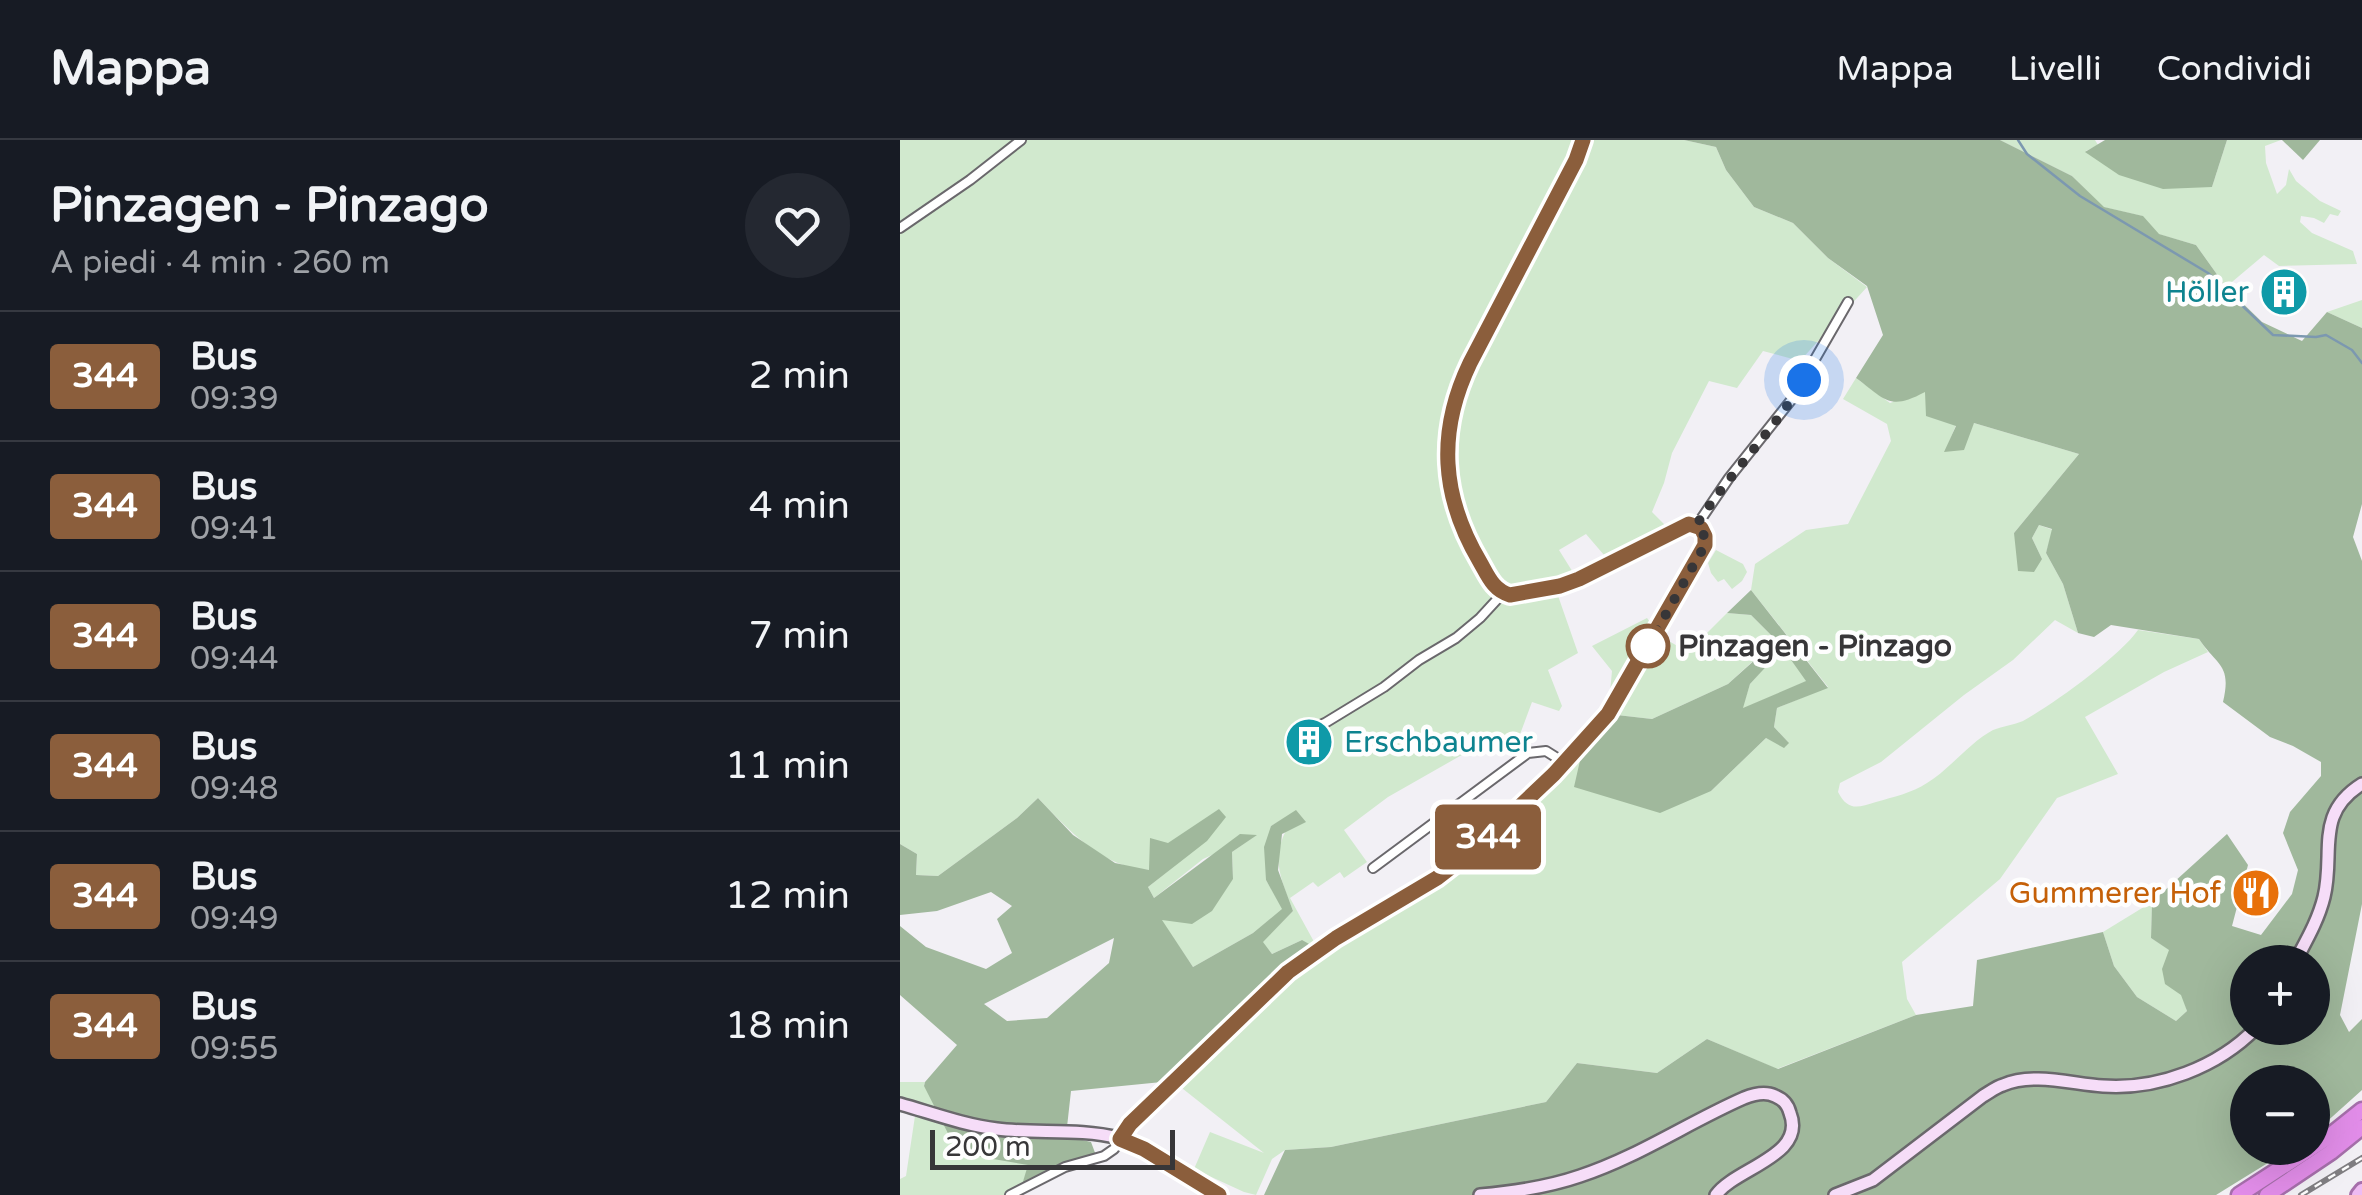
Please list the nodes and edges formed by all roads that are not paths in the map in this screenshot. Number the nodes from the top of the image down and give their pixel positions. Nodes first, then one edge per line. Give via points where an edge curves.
1 (1021, 140) edge
2 (1583, 141) edge
3 (900, 228) edge
4 (1848, 302) dead end
5 (1697, 525) junction
6 (1502, 593) junction
7 (1292, 738) dead end
8 (1565, 763) junction
9 (2362, 784) edge
10 (1373, 868) dead end
11 (2304, 945) edge
12 (2236, 1045) edge
13 (900, 1104) edge
14 (2362, 1110) edge
15 (2362, 1127) edge
16 (1120, 1139) junction
17 (1010, 1195) edge
18 (1219, 1195) edge
19 (1480, 1195) edge
20 (1716, 1195) edge
21 (1835, 1195) edge
22 (2239, 1195) edge
23 (2267, 1195) edge

1 - 3 street
2 - 6 street via 1463,378 1448,428 1452,494 1476,555
4 - 5 street via 1792,399
5 - 6 street via 1569,583
5 - 8 street via 1705,536 1703,550 1608,714
6 - 7 street via 1456,638
8 - 10 street via 1546,751 1528,753
8 - 16 street via 1437,878 1288,972
9 - 11 street via 2332,816 2325,892
12 - 21 street via 2155,1082 2003,1085 1873,1180
13 - 16 street via 997,1129
14 - 22 highway
15 - 23 highway
16 - 17 street via 1104,1156
16 - 18 street
19 - 20 street via 1580,1177 1744,1098 1766,1093 1784,1101 1793,1126 1788,1140

